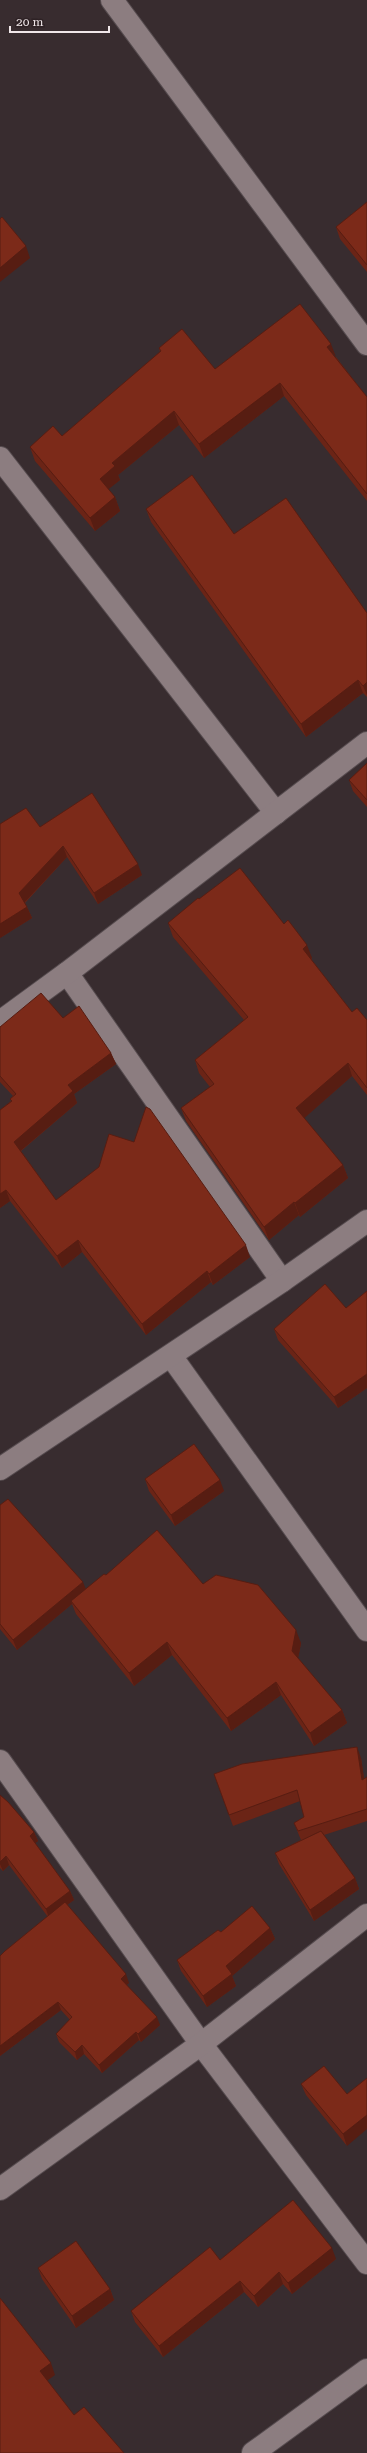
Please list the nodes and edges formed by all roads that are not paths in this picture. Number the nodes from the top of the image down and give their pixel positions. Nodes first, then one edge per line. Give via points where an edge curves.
1 (112, 0) edge
2 (367, 344) edge
3 (0, 458) edge
4 (367, 743) edge
5 (276, 813) junction
6 (68, 973) junction
7 (0, 1022) edge
8 (367, 1221) edge
9 (282, 1282) junction
10 (170, 1356) junction
11 (0, 1469) edge
12 (367, 1630) edge
13 (0, 1761) edge
14 (367, 1915) edge
15 (201, 2044) junction
16 (0, 2189) edge
17 (367, 2263) edge
18 (367, 2370) edge
19 (253, 2453) edge

1 - 2 street
3 - 5 street
4 - 5 street
5 - 6 street
6 - 7 street
6 - 9 street
8 - 9 street
9 - 10 street
10 - 11 street
10 - 12 street
13 - 15 street
14 - 15 street
15 - 16 street
15 - 17 street
18 - 19 street

